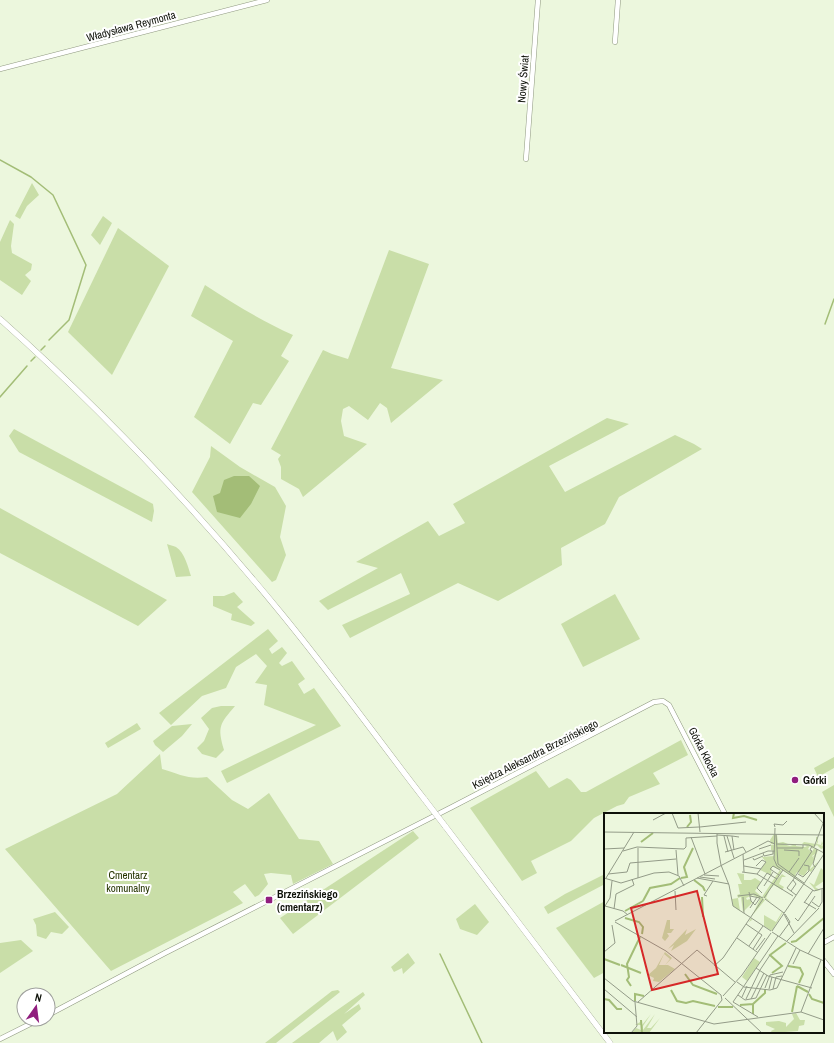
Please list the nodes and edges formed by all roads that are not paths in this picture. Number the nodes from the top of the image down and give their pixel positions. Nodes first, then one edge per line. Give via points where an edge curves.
1 (267, 0) edge
2 (538, 0) edge
3 (618, 0) edge
4 (615, 42) dead end
5 (0, 69) edge
6 (526, 158) dead end
7 (0, 319) edge
8 (663, 702) joint
9 (724, 813) edge
10 (834, 937) edge
11 (824, 942) edge
12 (824, 961) edge
13 (834, 974) edge
14 (56, 1011) edge
15 (24, 1027) edge
16 (0, 1039) edge
17 (610, 1043) edge

1 - 5 street, Władysława Reymonta
2 - 6 street, Nowy Świat
3 - 4 street
7 - 17 main road, bridge via 94,407 175,492 304,641
8 - 9 street, Górka Kłocka via 669,705 676,717
8 - 14 street, Księdza Aleksandra Brzezińskiego via 654,702
10 - 11 street
12 - 13 street
15 - 16 street

